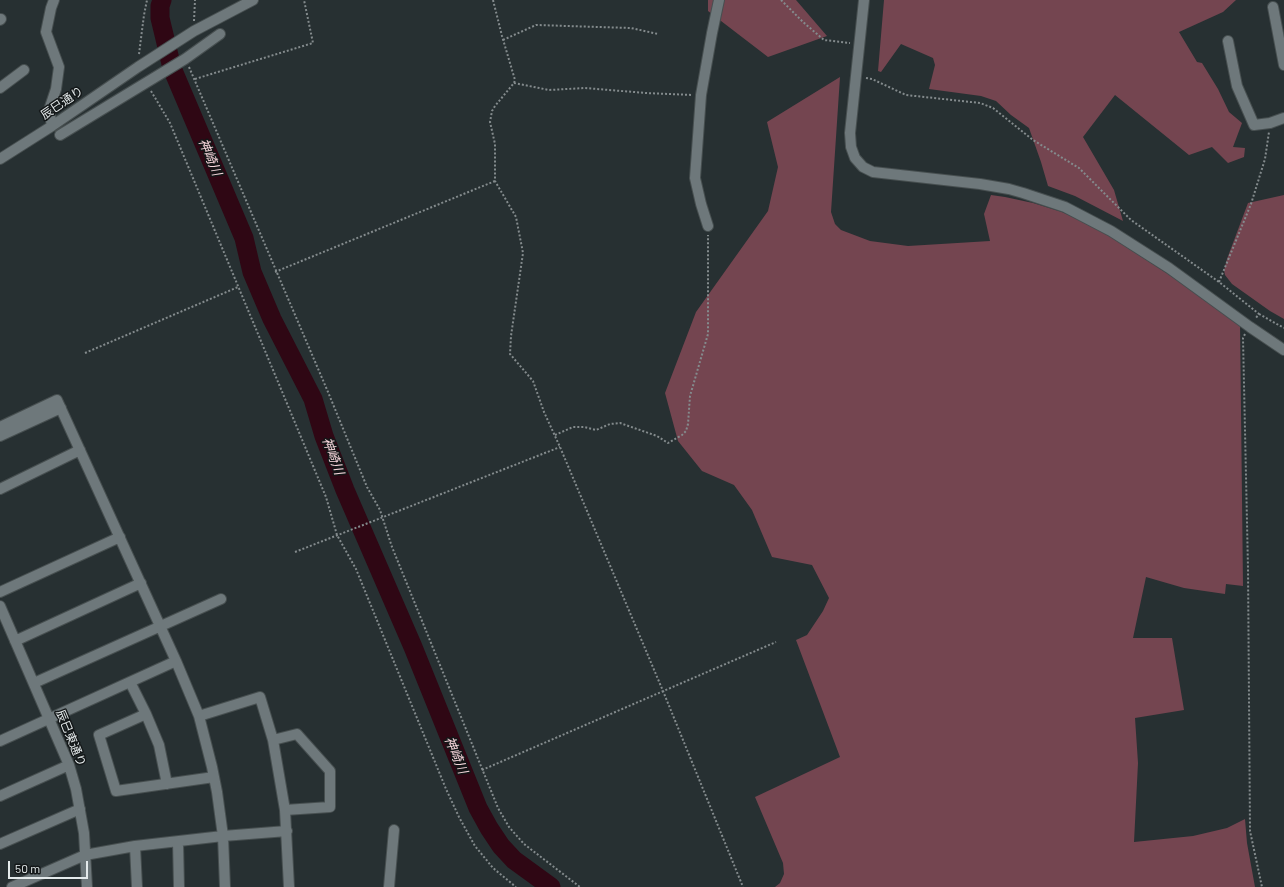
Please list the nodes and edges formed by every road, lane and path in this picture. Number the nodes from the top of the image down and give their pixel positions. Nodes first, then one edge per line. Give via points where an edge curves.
1 (54, 0) edge
2 (147, 0) edge
3 (194, 0) edge
4 (253, 0) edge
5 (304, 0) edge
6 (494, 0) edge
7 (719, 0) edge
8 (782, 0) edge
9 (864, 0) edge
10 (1273, 7) dead end
11 (194, 31) junction
12 (220, 34) dead end
13 (658, 34) dead end
14 (503, 40) junction
15 (1228, 41) dead end
16 (860, 44) junction
17 (1284, 64) edge
18 (138, 67) junction
19 (24, 70) dead end
20 (855, 76) junction
21 (146, 83) junction
22 (514, 84) junction
23 (0, 88) edge
24 (701, 95) junction
25 (1284, 118) edge
26 (1270, 124) junction
27 (52, 126) junction
28 (60, 135) dead end
29 (0, 159) edge
30 (495, 181) junction
31 (708, 226) joint
32 (275, 272) junction
33 (1219, 282) junction
34 (238, 287) junction
35 (1259, 314) junction
36 (1250, 327) junction
37 (1284, 328) edge
38 (1284, 350) edge
39 (86, 353) dead end
40 (61, 408) junction
41 (0, 427) edge
42 (555, 435) junction
43 (0, 436) edge
44 (560, 447) junction
45 (80, 450) junction
46 (0, 489) edge
47 (382, 516) junction
48 (337, 535) junction
49 (120, 537) junction
50 (295, 552) dead end
51 (141, 583) junction
52 (0, 592) edge
53 (221, 599) dead end
54 (0, 606) edge
55 (160, 625) junction
56 (15, 641) junction
57 (776, 642) dead end
58 (176, 661) junction
59 (130, 682) junction
60 (34, 683) junction
61 (663, 691) junction
62 (146, 714) junction
63 (199, 716) junction
64 (49, 719) junction
65 (273, 740) junction
66 (0, 741) edge
67 (69, 765) junction
68 (482, 770) junction
69 (214, 777) junction
70 (167, 784) junction
71 (0, 796) edge
72 (80, 809) junction
73 (286, 810) junction
74 (394, 830) dead end
75 (287, 831) junction
76 (223, 836) junction
77 (178, 842) junction
78 (0, 844) edge
79 (135, 846) junction
80 (85, 855) junction
81 (12, 887) edge
82 (87, 887) edge
83 (137, 887) edge
84 (179, 887) edge
85 (224, 887) edge
86 (289, 887) edge
87 (388, 887) edge
88 (516, 887) edge
89 (580, 887) edge
90 (742, 887) edge
91 (1262, 887) edge

1 - 27 street via 46,32 59,67 56,89 49,110
2 - 18 path
3 - 11 path
4 - 11 street
5 - 32 path via 313,43 195,79
6 - 14 path
7 - 24 street
8 - 16 path via 824,40
9 - 16 street
10 - 17 street
11 - 18 street, 辰巳通り
12 - 21 street
13 - 14 path via 631,28 536,25
14 - 22 path
15 - 26 street via 1237,86 1254,125
16 - 20 street
18 - 27 street, 辰巳通り
19 - 23 street
20 - 33 path via 872,79 906,95 980,103 993,108 1033,140 1079,168 1131,220
20 - 36 street via 851,147 863,167 873,172 1009,189 1065,207 1092,219 1169,268
21 - 28 street
21 - 34 path via 170,123
22 - 24 path via 549,90 585,88
22 - 30 path via 490,116 495,144
24 - 31 street via 694,178
25 - 26 street
26 - 33 path via 1265,159 1251,204
27 - 29 street, 辰巳通り
30 - 32 path
30 - 42 path via 516,217 523,252 510,354 533,382
31 - 42 path via 708,334 690,396 686,431 668,443 657,436 620,423 596,430 574,427
32 - 47 path via 367,488
33 - 35 path
34 - 39 path
34 - 48 path via 326,497
35 - 36 path
35 - 37 path
36 - 38 street
36 - 91 path via 1243,338 1250,831
40 - 41 street via 57,400
40 - 43 street
40 - 45 street
42 - 44 path
44 - 47 path
44 - 61 path
45 - 46 street
45 - 49 street
47 - 48 path
47 - 68 path via 392,547
48 - 50 path
48 - 88 path via 356,568 459,817 475,846 493,868
49 - 51 street
49 - 52 street
51 - 55 street
51 - 56 street
53 - 55 street
54 - 56 street, 辰巳東通り
55 - 58 street
55 - 60 street
56 - 60 street, 辰巳東通り
57 - 61 path
58 - 59 street
58 - 63 street
59 - 62 street
59 - 64 street
60 - 64 street, 辰巳東通り
61 - 68 path
61 - 90 path
62 - 70 street via 158,745
62 - 70 street via 100,735 116,792
63 - 65 street via 260,697
63 - 69 street
64 - 66 street
64 - 67 street, 辰巳東通り
65 - 73 street
65 - 73 street via 297,734 330,771 330,807
67 - 71 street
67 - 72 street, 辰巳東通り
68 - 89 path via 500,812 517,837
69 - 70 street
69 - 76 street
72 - 78 street
72 - 80 street, 辰巳東通り
73 - 75 street
74 - 87 street
75 - 76 street
75 - 86 street
76 - 77 street
76 - 85 street
77 - 79 street
77 - 84 street
79 - 80 street
79 - 83 street
80 - 81 street
80 - 82 street, 辰巳東通り

